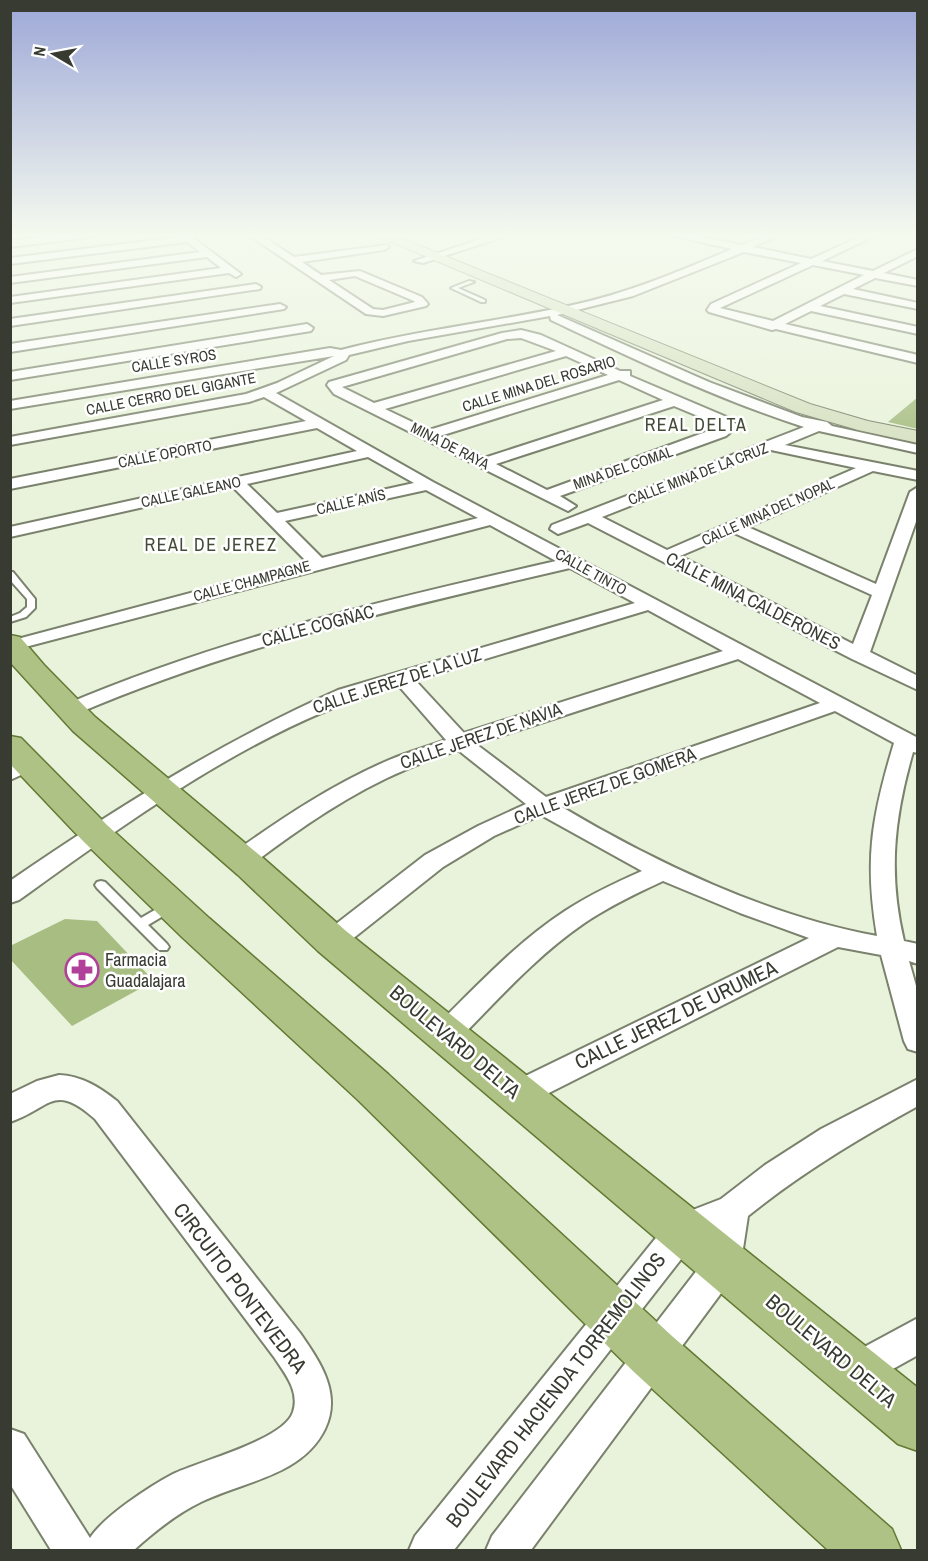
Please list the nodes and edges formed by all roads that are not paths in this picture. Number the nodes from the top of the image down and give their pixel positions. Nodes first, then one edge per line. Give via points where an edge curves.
1 (120, 307) edge
2 (281, 307) edge
3 (364, 307) edge
4 (407, 307) edge
5 (539, 307) edge
6 (542, 307) edge
7 (583, 307) edge
8 (599, 307) edge
9 (715, 307) edge
10 (809, 307) joint
11 (559, 314) junction
12 (10, 323) edge
13 (302, 324) junction
14 (772, 326) junction
15 (606, 328) junction
16 (918, 332) edge
17 (10, 348) edge
18 (566, 352) junction
19 (343, 353) junction
20 (635, 354) junction
21 (918, 359) edge
22 (664, 367) junction
23 (10, 376) edge
24 (619, 376) junction
25 (734, 380) junction
26 (763, 392) junction
27 (266, 393) junction
28 (675, 401) junction
29 (10, 405) edge
30 (373, 408) junction
31 (773, 411) junction
32 (837, 419) junction
33 (319, 423) junction
34 (818, 427) junction
35 (429, 435) junction
36 (918, 437) edge
37 (874, 440) junction
38 (10, 441) edge
39 (918, 442) edge
40 (771, 446) junction
41 (918, 449) edge
42 (371, 452) junction
43 (484, 463) junction
44 (871, 467) junction
45 (918, 476) edge
46 (236, 483) junction
47 (10, 484) edge
48 (428, 485) junction
49 (918, 492) edge
50 (547, 495) junction
51 (568, 506) dead end
52 (589, 517) junction
53 (274, 519) junction
54 (493, 519) junction
55 (735, 527) junction
56 (558, 529) dead end
57 (10, 532) edge
58 (664, 557) junction
59 (573, 562) junction
60 (318, 563) junction
61 (10, 574) edge
62 (882, 593) junction
63 (650, 604) junction
64 (11, 636) edge
65 (739, 652) junction
66 (859, 655) junction
67 (402, 677) junction
68 (10, 682) edge
69 (918, 684) edge
70 (836, 704) junction
71 (64, 705) junction
72 (460, 741) junction
73 (911, 744) edge
74 (15, 759) edge
75 (162, 792) junction
76 (542, 806) junction
77 (95, 833) junction
78 (242, 859) junction
79 (661, 872) junction
80 (101, 885) dead end
81 (10, 894) edge
82 (158, 926) junction
83 (835, 937) junction
84 (332, 941) junction
85 (892, 946) junction
86 (918, 954) edge
87 (446, 1035) junction
88 (918, 1041) edge
89 (918, 1091) edge
90 (518, 1094) junction
91 (10, 1110) edge
92 (733, 1209) junction
93 (684, 1229) junction
94 (724, 1262) junction
95 (614, 1317) junction
96 (918, 1335) edge
97 (653, 1354) junction
98 (855, 1372) junction
99 (918, 1424) edge
100 (10, 1448) edge
101 (74, 1551) edge
102 (105, 1551) edge
103 (429, 1551) edge
104 (506, 1551) edge
105 (871, 1551) edge

1 - 12 street
2 - 13 street
3 - 4 street via 374,313
5 - 11 street
6 - 11 street
7 - 11 street
8 - 11 street
9 - 14 street via 717,312
10 - 14 street
10 - 16 street
11 - 15 street
11 - 19 street, CALLE CERRO DEL GIGANTE via 394,340
11 - 20 street
13 - 17 street
13 - 19 street
13 - 23 street
14 - 21 street
15 - 20 street, CALLE MINA DEL ROSARIO
15 - 25 street
18 - 24 street
18 - 30 street
18 - 30 street, MINA DE RAYA via 533,336 506,336 334,385
19 - 27 street, CALLE CERRO DEL GIGANTE via 327,365
19 - 29 street, CALLE SYROS
20 - 22 street
22 - 24 street, CALLE MINA DEL ROSARIO
22 - 25 street, CALLE MINA DEL ROSARIO
22 - 31 street
24 - 28 street
24 - 35 street, CALLE MINA DEL ROSARIO
25 - 26 street
26 - 31 street
26 - 32 street
27 - 33 street, CALLE TINTO
27 - 38 street, CALLE CERRO DEL GIGANTE
28 - 43 street
28 - 50 street, MINA DEL COMAL via 731,426 722,433
30 - 35 street, MINA DE RAYA
31 - 34 street
32 - 34 street, CALLE MINA DE LA CRUZ
32 - 36 street
33 - 42 street, CALLE TINTO
33 - 47 street, CALLE OPORTO
34 - 37 street
34 - 40 street, CALLE MINA DE LA CRUZ
35 - 43 street, MINA DE RAYA
37 - 39 street
37 - 41 street
40 - 44 street
40 - 52 street, CALLE MINA DE LA CRUZ
42 - 46 street, CALLE GALEANO
42 - 48 street, CALLE TINTO
43 - 50 street, MINA DE RAYA
44 - 45 street
44 - 55 street, CALLE MINA DEL NOPAL
46 - 53 street
46 - 57 street, CALLE GALEANO
48 - 53 street, CALLE ANÍS
48 - 54 street, CALLE TINTO
49 - 62 street
50 - 51 street, MINA DE RAYA
52 - 56 street, CALLE MINA DE LA CRUZ
52 - 58 street, CALLE MINA CALDERONES
53 - 60 street
54 - 59 street, CALLE TINTO
54 - 60 street, CALLE CHAMPAGNE
55 - 58 street, CALLE MINA DEL NOPAL
55 - 62 street
58 - 66 street, CALLE MINA CALDERONES
59 - 63 street, CALLE TINTO
59 - 71 street, CALLE COGÑAC via 425,597 197,660
60 - 64 street, CALLE CHAMPAGNE
61 - 64 lane via 31,598 32,608
62 - 66 street
63 - 65 street, CALLE TINTO
63 - 67 street, CALLE JEREZ DE LA LUZ
64 - 71 main road, BOULEVARD DELTA
65 - 70 street, CALLE TINTO
65 - 72 street, CALLE JEREZ DE NAVIA
66 - 69 street, CALLE MINA CALDERONES
67 - 72 street
67 - 75 street, CALLE JEREZ DE LA LUZ via 345,694 290,718 207,762
68 - 71 main road via 25,684
70 - 73 street, CALLE TINTO
70 - 76 street, CALLE JEREZ DE GOMERA
71 - 75 main road, BOULEVARD DELTA
72 - 76 street
72 - 78 street, CALLE JEREZ DE NAVIA via 397,765 345,791
73 - 85 street via 894,780 883,827 882,881
74 - 77 main road
75 - 77 street, CALLE JEREZ DE LA LUZ
75 - 78 main road, BOULEVARD DELTA
76 - 79 street
76 - 84 street, CALLE JEREZ DE GOMERA via 486,831 434,861
77 - 81 street, CALLE JEREZ DE LA LUZ
77 - 82 main road
78 - 84 main road, BOULEVARD DELTA
79 - 83 street
79 - 87 street via 609,896 572,919 526,955
80 - 82 lane
82 - 95 main road via 382,1096
83 - 85 street
83 - 90 street, CALLE JEREZ DE URUMEA
84 - 87 main road, BOULEVARD DELTA
85 - 86 street
85 - 88 street
87 - 90 main road, BOULEVARD DELTA
89 - 92 street via 832,1138
90 - 93 main road, BOULEVARD DELTA
91 - 102 street, CIRCUITO PONTEVEDRA via 43,1090 60,1086 91,1095 287,1345 313,1391 315,1410 292,1444 188,1488 154,1507
92 - 93 street
92 - 94 street
93 - 94 main road, BOULEVARD DELTA
93 - 95 street, BOULEVARD HACIENDA TORREMOLINOS
94 - 97 street
94 - 98 main road, BOULEVARD DELTA
95 - 97 main road
95 - 103 street, BOULEVARD HACIENDA TORREMOLINOS
96 - 98 street
97 - 104 street
97 - 105 main road
98 - 99 main road, BOULEVARD DELTA
100 - 101 street

